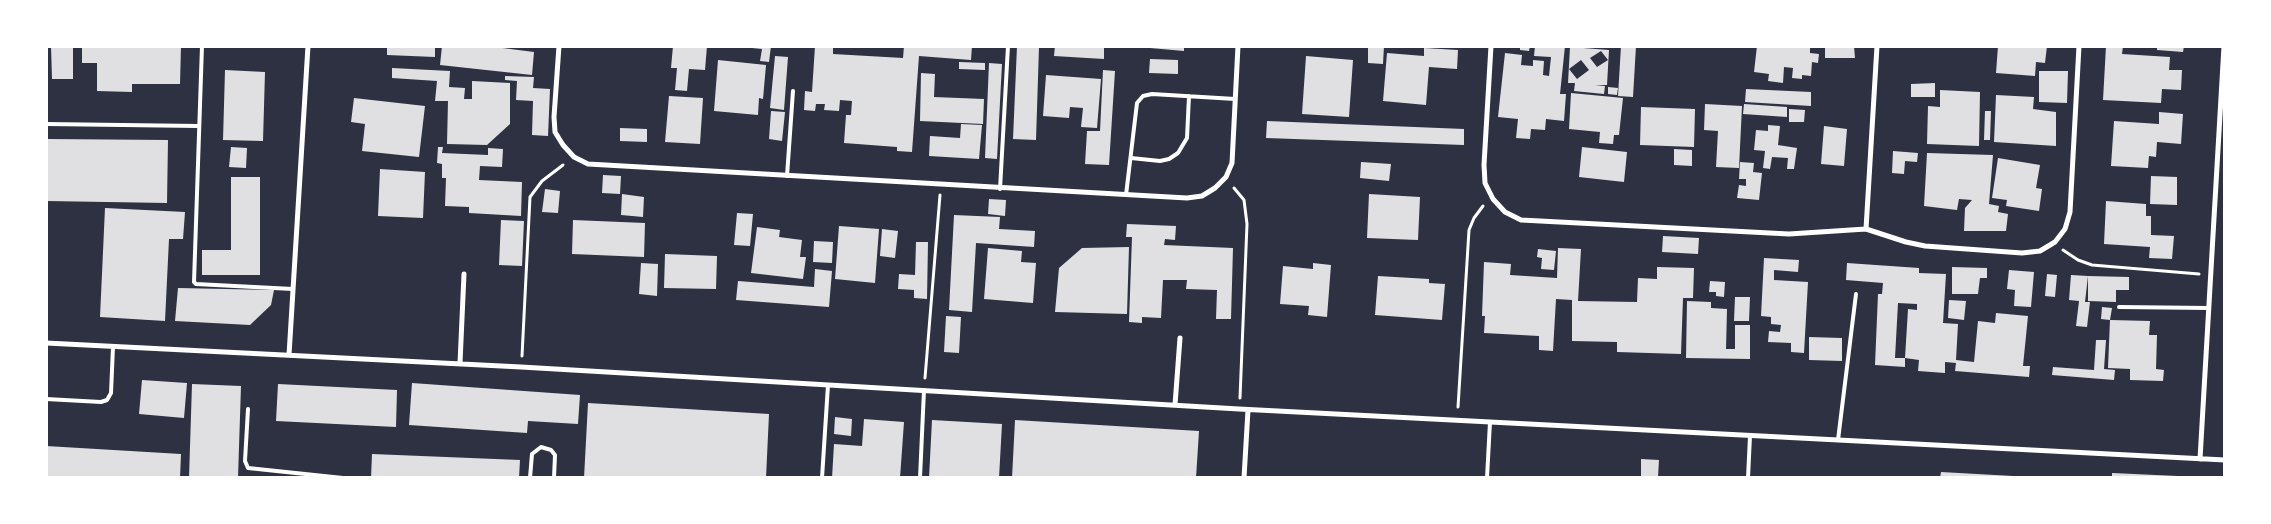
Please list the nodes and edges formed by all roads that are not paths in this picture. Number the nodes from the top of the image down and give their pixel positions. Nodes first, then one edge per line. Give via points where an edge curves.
1 (202, 46) edge
2 (308, 46) edge
3 (559, 46) edge
4 (1008, 46) edge
5 (1238, 46) edge
6 (1491, 46) edge
7 (1877, 46) edge
8 (2079, 46) edge
9 (2224, 46) edge
10 (793, 91) dead end
11 (1189, 96) junction
12 (1236, 99) junction
13 (46, 124) edge
14 (199, 126) junction
15 (1131, 158) junction
16 (787, 176) junction
17 (1000, 189) junction
18 (1126, 195) junction
19 (1866, 230) junction
20 (464, 274) dead end
21 (293, 289) junction
22 (1856, 294) dead end
23 (2119, 307) dead end
24 (2209, 308) junction
25 (1180, 338) dead end
26 (46, 343) edge
27 (113, 347) junction
28 (289, 355) junction
29 (460, 364) junction
30 (828, 385) junction
31 (924, 390) junction
32 (46, 399) edge
33 (1175, 405) junction
34 (248, 409) dead end
35 (1248, 410) junction
36 (1490, 422) junction
37 (1750, 436) junction
38 (1838, 440) junction
39 (2200, 459) junction
40 (2225, 460) edge
41 (343, 478) edge
42 (530, 478) edge
43 (554, 478) edge
44 (822, 478) edge
45 (920, 478) edge
46 (1244, 478) edge
47 (1487, 478) edge
48 (1748, 478) edge
49 (1798, 478) edge
50 (1802, 478) edge

1 - 14 lane
2 - 21 street
3 - 16 street via 555,132 574,156 588,164
4 - 17 lane
5 - 12 street
6 - 19 street via 1484,165 1486,183 1493,199 1505,212 1521,220 1789,234
7 - 19 street
8 - 19 street via 2070,212 2066,229 2055,242 2040,251 2022,252 1906,242
9 - 24 street
10 - 16 lane
11 - 12 lane
11 - 15 lane via 1187,138 1178,153 1160,161
11 - 15 lane via 1143,96 1137,103
12 - 18 street via 1232,163 1216,188 1194,197
13 - 14 lane
14 - 21 lane via 194,283
15 - 18 lane
16 - 17 street
17 - 18 street
20 - 29 street
21 - 28 street
22 - 38 lane
23 - 24 lane
24 - 39 street
25 - 33 street
26 - 27 street
27 - 28 street
27 - 32 lane via 111,393 107,400
28 - 29 street
29 - 30 street
30 - 31 street
30 - 44 lane
31 - 33 street
31 - 45 lane
33 - 35 street
34 - 41 lane via 245,461 248,468
35 - 36 street
35 - 46 street
36 - 37 street
36 - 47 lane
37 - 38 street
37 - 48 lane
38 - 39 street
39 - 40 street
42 - 43 lane via 532,454 546,447 555,455
49 - 50 lane

